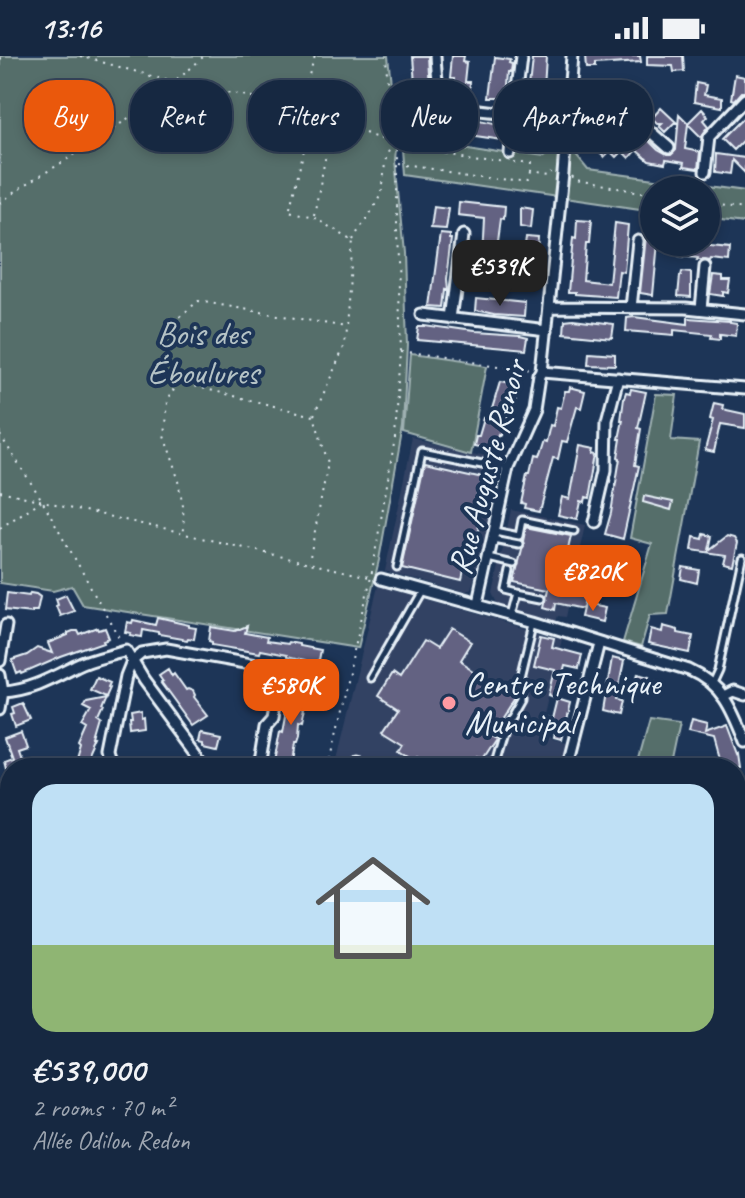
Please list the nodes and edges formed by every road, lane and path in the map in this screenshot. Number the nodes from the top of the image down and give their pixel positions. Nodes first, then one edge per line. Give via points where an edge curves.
1 (6, 56) edge
2 (80, 56) edge
3 (315, 56) edge
4 (386, 56) edge
5 (435, 56) edge
6 (521, 56) edge
7 (572, 56) edge
8 (202, 57) edge
9 (0, 59) edge
10 (149, 75) junction
11 (151, 80) edge
12 (166, 80) edge
13 (175, 80) edge
14 (308, 80) edge
15 (387, 80) edge
16 (518, 80) edge
17 (571, 80) edge
18 (745, 99) edge
19 (494, 112) edge
20 (130, 116) edge
21 (653, 134) edge
22 (669, 148) dead end
23 (303, 152) edge
24 (327, 152) edge
25 (388, 152) edge
26 (397, 152) edge
27 (445, 152) edge
28 (565, 152) edge
29 (398, 164) junction
30 (529, 174) junction
31 (563, 174) junction
32 (704, 174) edge
33 (640, 192) edge
34 (0, 203) edge
35 (720, 205) edge
36 (745, 209) edge
37 (313, 217) junction
38 (464, 234) dead end
39 (353, 241) junction
40 (638, 241) dead end
41 (705, 267) dead end
42 (550, 307) junction
43 (631, 308) junction
44 (701, 309) junction
45 (745, 314) edge
46 (424, 315) dead end
47 (453, 319) junction
48 (346, 327) junction
49 (547, 330) junction
50 (401, 352) junction
51 (542, 372) junction
52 (618, 378) junction
53 (178, 382) junction
54 (745, 389) edge
55 (314, 416) junction
56 (0, 435) edge
57 (508, 468) junction
58 (0, 491) edge
59 (42, 500) junction
60 (592, 516) dead end
61 (0, 528) edge
62 (574, 531) dead end
63 (493, 534) junction
64 (184, 535) junction
65 (519, 544) dead end
66 (488, 558) junction
67 (742, 558) dead end
68 (309, 562) junction
69 (514, 564) dead end
70 (397, 567) dead end
71 (510, 571) dead end
72 (376, 578) junction
73 (420, 590) junction
74 (518, 593) junction
75 (543, 598) dead end
76 (478, 605) junction
77 (512, 616) junction
78 (535, 622) junction
79 (6, 625) dead end
80 (599, 643) junction
81 (126, 650) junction
82 (0, 661) edge
83 (132, 661) junction
84 (281, 670) junction
85 (295, 672) dead end
86 (0, 675) edge
87 (370, 678) dead end
88 (712, 683) junction
89 (3, 692) junction
90 (745, 695) edge
91 (723, 696) junction
92 (0, 709) edge
93 (745, 742) edge
94 (111, 758) edge
95 (202, 758) edge
96 (262, 758) edge
97 (330, 758) edge
98 (495, 758) edge
99 (570, 758) edge

1 - 9 path
2 - 10 path
3 - 14 path
4 - 15 path
5 - 19 street via 445,100
6 - 16 street
7 - 17 street, Rue Auguste Renoir
8 - 13 path
10 - 11 path
10 - 12 path
18 - 32 street via 709,137
20 - 34 path
21 - 22 street
23 - 37 path via 289,211
24 - 37 path
25 - 39 path via 382,190
26 - 29 path
27 - 30 path via 530,165
28 - 31 street, Rue Auguste Renoir
29 - 30 path via 527,183
29 - 50 path
30 - 31 path
31 - 33 path via 575,181
31 - 42 street, Rue Auguste Renoir
35 - 36 path
37 - 39 path
38 - 47 street
39 - 48 path
40 - 43 street
41 - 44 street
42 - 43 street
42 - 49 street, Rue Auguste Renoir
43 - 44 street
44 - 45 street
46 - 47 street
47 - 49 street
48 - 53 path via 198,301 167,328 163,361
48 - 55 path via 345,345
49 - 51 street, Rue Auguste Renoir
50 - 51 path
50 - 72 path
51 - 52 street
51 - 57 street, Rue Auguste Renoir via 534,410
52 - 54 street
52 - 60 street via 607,420 606,470
53 - 55 path
53 - 64 path via 165,403 162,435 178,481
55 - 68 path via 328,463
56 - 59 path
57 - 63 street, Rue Auguste Renoir
57 - 70 lane via 422,451
58 - 59 path
59 - 61 path
59 - 64 path
59 - 81 path
62 - 63 lane via 522,520 519,536
63 - 65 lane
63 - 66 street, Rue Auguste Renoir
64 - 68 path
66 - 69 lane
66 - 76 street, Rue Auguste Renoir
67 - 88 lane
68 - 72 path
71 - 74 lane via 506,590
72 - 73 street
72 - 97 path
73 - 76 street
73 - 87 lane
74 - 75 lane
74 - 77 lane
76 - 77 street
77 - 78 street
78 - 80 street
78 - 98 lane via 521,698
79 - 82 street
80 - 88 street via 682,667
80 - 99 street
81 - 83 street
81 - 89 street
83 - 84 street via 142,653 166,649
83 - 94 street
83 - 95 street
84 - 85 street
84 - 96 street
86 - 89 street
88 - 91 street
89 - 92 street
90 - 91 street via 733,691
91 - 93 street

